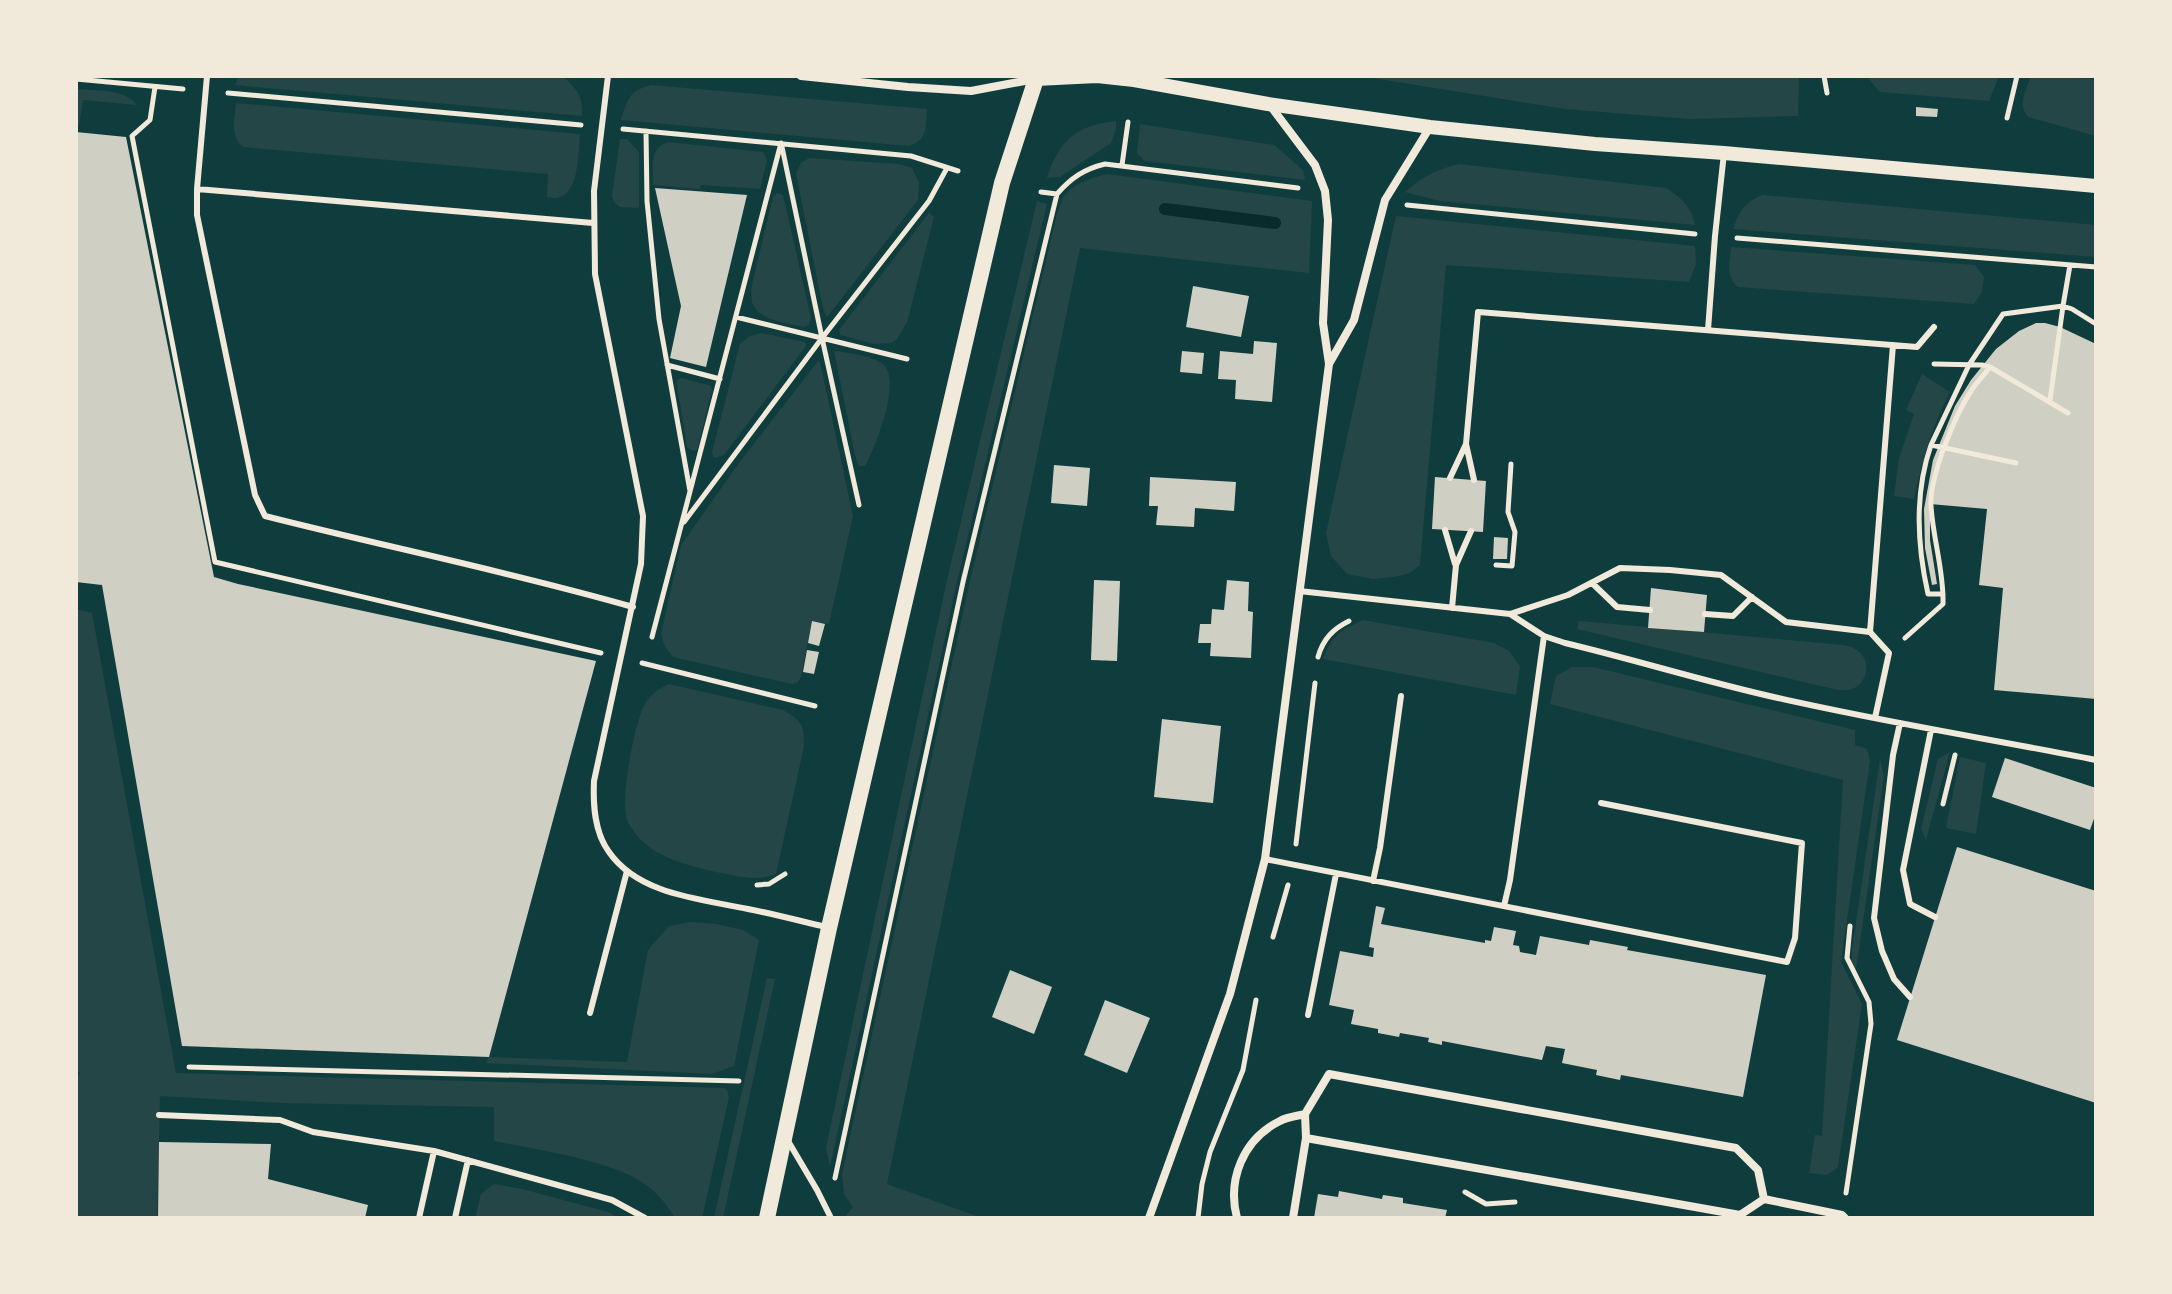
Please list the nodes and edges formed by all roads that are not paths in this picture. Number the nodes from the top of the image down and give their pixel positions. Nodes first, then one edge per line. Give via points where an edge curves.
1 (207, 76) edge
2 (608, 76) edge
3 (801, 76) edge
4 (1036, 77) edge
5 (1268, 104) junction
6 (1430, 127) junction
7 (1724, 153) junction
8 (2096, 186) edge
9 (197, 189) junction
10 (593, 223) junction
11 (1934, 327) dead end
12 (1708, 330) junction
13 (1893, 345) junction
14 (1329, 364) junction
15 (1466, 444) junction
16 (1450, 478) dead end
17 (1474, 480) dead end
18 (1445, 530) dead end
19 (1471, 531) dead end
20 (1456, 565) junction
21 (1592, 583) junction
22 (1299, 591) junction
23 (1752, 597) junction
24 (633, 607) junction
25 (1452, 608) junction
26 (1650, 610) dead end
27 (1510, 614) junction
28 (1705, 614) dead end
29 (1870, 632) junction
30 (1544, 636) junction
31 (1401, 696) dead end
32 (1875, 718) junction
33 (1900, 723) junction
34 (1931, 730) junction
35 (2096, 760) edge
36 (1601, 803) dead end
37 (1265, 859) junction
38 (627, 871) junction
39 (1336, 874) junction
40 (1373, 881) junction
41 (1504, 906) junction
42 (1935, 917) dead end
43 (829, 928) junction
44 (1910, 997) dead end
45 (590, 1013) dead end
46 (1308, 1015) dead end
47 (1305, 1114) junction
48 (159, 1115) dead end
49 (785, 1135) junction
50 (1306, 1138) junction
51 (434, 1151) junction
52 (468, 1160) junction
53 (1764, 1199) junction
54 (1844, 1216) edge
55 (419, 1218) edge
56 (455, 1218) edge
57 (645, 1218) edge
58 (767, 1218) edge
59 (831, 1218) edge
60 (1149, 1218) edge
61 (1237, 1218) edge
62 (1293, 1218) edge

1 - 9 lane
2 - 10 lane
3 - 4 street via 971,91
4 - 5 street via 1134,80
4 - 43 main road via 999,196
5 - 6 street
5 - 14 street via 1315,165 1325,191 1323,323
6 - 7 street
6 - 14 street via 1385,200 1354,320
7 - 8 street
7 - 12 lane
9 - 10 lane
9 - 24 lane via 197,215 255,495 265,516
10 - 24 lane via 595,274 643,516
11 - 13 lane via 1917,347
12 - 13 lane
12 - 15 lane via 1478,312
13 - 29 lane
14 - 22 street
15 - 16 lane
15 - 17 lane
18 - 20 lane
19 - 20 lane
20 - 25 lane
21 - 23 lane via 1620,568 1670,570 1721,575
21 - 26 lane via 1617,607
21 - 27 lane
22 - 25 lane
22 - 37 street
23 - 28 lane via 1733,616
23 - 29 lane via 1786,622
24 - 38 lane via 593,805 608,851
25 - 27 lane
27 - 30 lane
29 - 32 lane via 1889,653
30 - 32 lane via 1775,698
30 - 41 lane
31 - 40 lane
32 - 33 lane
33 - 34 lane
33 - 44 lane via 1874,918 1894,979
34 - 35 lane
34 - 42 lane via 1903,870 1910,904
36 - 41 lane via 1802,843 1795,938 1787,962
37 - 39 lane
37 - 60 street via 1230,994
38 - 43 lane via 674,893
38 - 45 lane
39 - 40 lane
39 - 46 lane
40 - 41 lane
43 - 49 main road
47 - 50 street
47 - 53 street via 1329,1074 1721,1145 1736,1148 1758,1170
47 - 61 street via 1280,1120 1242,1157 1234,1181
48 - 51 lane via 280,1120 313,1132
49 - 58 main road
49 - 59 lane
50 - 53 street via 1740,1215
50 - 62 street
51 - 52 lane
51 - 55 lane
52 - 56 lane
52 - 57 lane via 612,1200
53 - 54 street

